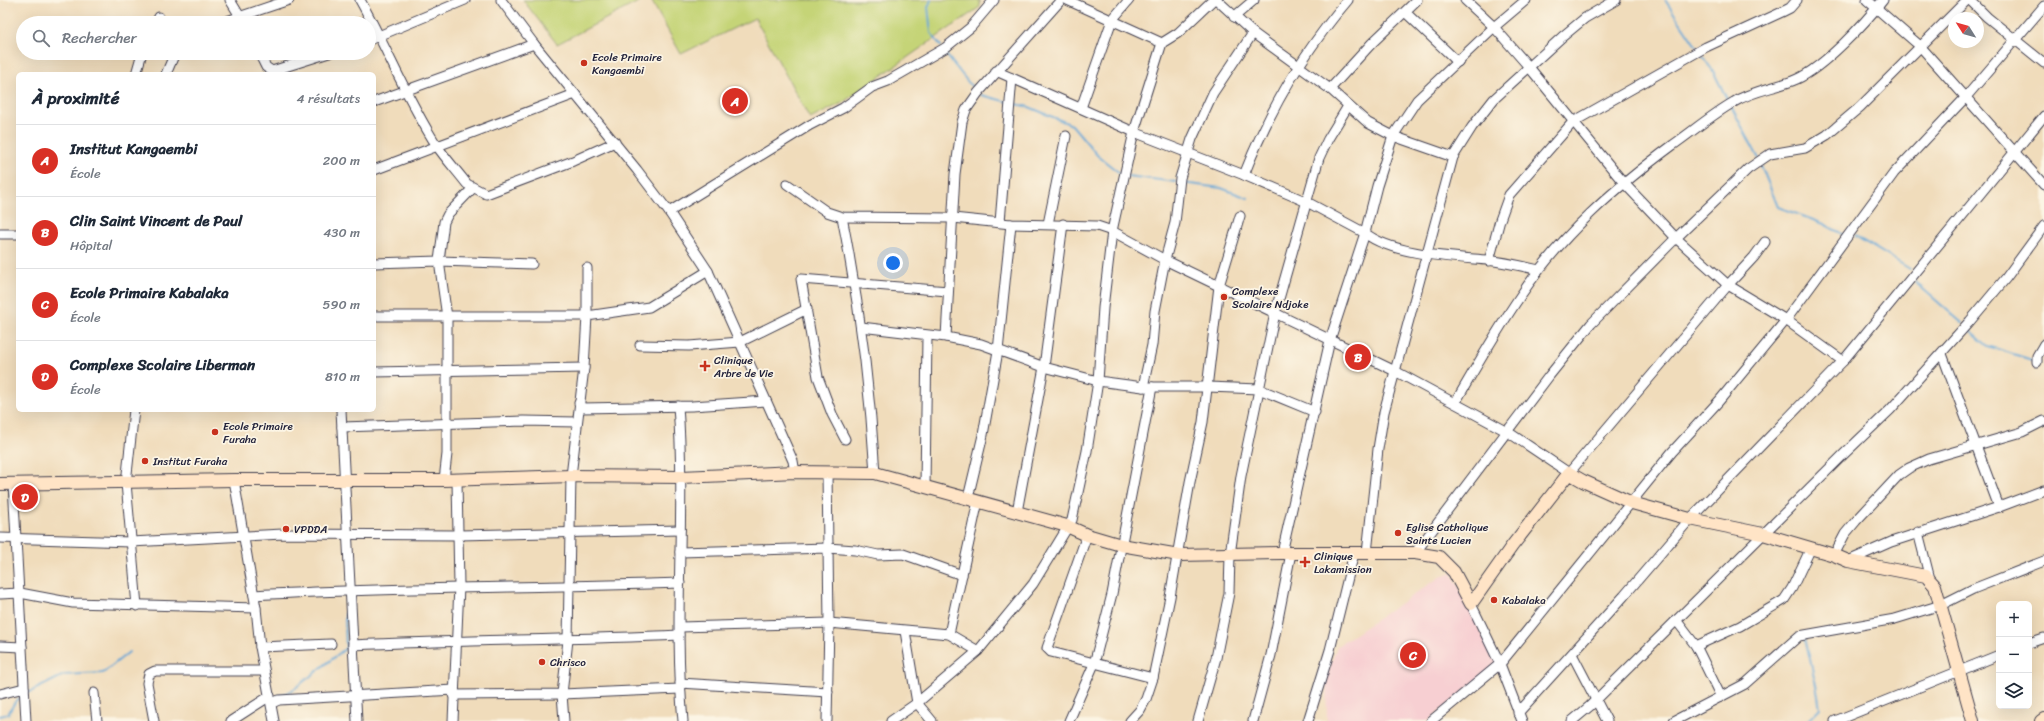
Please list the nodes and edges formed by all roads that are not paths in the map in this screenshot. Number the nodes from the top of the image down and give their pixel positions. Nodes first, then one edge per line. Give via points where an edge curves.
1 (230, 0) edge
2 (289, 0) edge
3 (360, 0) edge
4 (466, 0) edge
5 (501, 0) edge
6 (994, 0) edge
7 (1061, 0) edge
8 (1068, 0) edge
9 (1129, 0) edge
10 (1213, 0) edge
11 (1217, 0) edge
12 (1254, 0) edge
13 (1348, 0) edge
14 (1417, 0) edge
15 (1465, 0) edge
16 (1526, 0) edge
17 (1616, 0) edge
18 (1797, 0) edge
19 (1867, 0) edge
20 (1883, 0) edge
21 (1967, 0) edge
22 (1970, 0) edge
23 (1603, 3) edge
24 (2044, 6) edge
25 (1877, 8) junction
26 (1405, 12) junction
27 (240, 16) edge
28 (251, 16) edge
29 (369, 16) edge
30 (1234, 17) junction
31 (1112, 20) junction
32 (1494, 27) junction
33 (376, 29) edge
34 (1253, 33) junction
35 (380, 36) junction
36 (376, 37) edge
37 (2015, 38) junction
38 (1162, 43) junction
39 (534, 44) junction
40 (1920, 46) junction
41 (140, 60) edge
42 (172, 60) edge
43 (262, 60) edge
44 (308, 60) edge
45 (1458, 62) junction
46 (2044, 63) edge
47 (1298, 66) junction
48 (1529, 67) junction
49 (996, 71) junction
50 (137, 72) edge
51 (167, 72) edge
52 (266, 72) edge
53 (1012, 78) junction
54 (1330, 89) junction
55 (406, 92) junction
56 (575, 94) junction
57 (1966, 97) junction
58 (376, 101) edge
59 (1348, 106) junction
60 (1081, 108) junction
61 (2044, 116) edge
62 (1573, 122) junction
63 (1134, 132) junction
64 (1066, 136) dead end
65 (1393, 136) junction
66 (615, 142) junction
67 (437, 146) junction
68 (2015, 152) junction
69 (1188, 153) junction
70 (1453, 157) junction
71 (376, 169) edge
72 (1244, 175) junction
73 (1623, 182) junction
74 (787, 184) dead end
75 (2044, 185) edge
76 (473, 188) junction
77 (1307, 202) junction
78 (669, 212) junction
79 (1240, 216) dead end
80 (842, 218) junction
81 (953, 218) junction
82 (1000, 222) junction
83 (1011, 224) junction
84 (1048, 224) junction
85 (1063, 224) junction
86 (2044, 226) edge
87 (1112, 231) junction
88 (1365, 233) junction
89 (0, 234) edge
90 (16, 234) edge
91 (1676, 238) junction
92 (1765, 242) dead end
93 (1426, 254) junction
94 (1165, 260) junction
95 (439, 261) junction
96 (1489, 261) junction
97 (376, 263) edge
98 (532, 264) dead end
99 (587, 268) dead end
100 (1539, 270) junction
101 (708, 271) junction
102 (854, 283) junction
103 (1728, 285) junction
104 (1219, 286) junction
105 (948, 291) junction
106 (807, 309) junction
107 (1275, 313) junction
108 (376, 316) edge
109 (447, 316) junction
110 (588, 316) junction
111 (1786, 320) junction
112 (861, 328) junction
113 (927, 336) junction
114 (946, 338) junction
115 (1330, 340) junction
116 (740, 342) junction
117 (2044, 344) edge
118 (640, 345) dead end
119 (998, 351) junction
120 (1942, 354) junction
121 (1843, 361) junction
122 (2037, 362) dead end
123 (1044, 367) junction
124 (584, 368) junction
125 (448, 371) junction
126 (1395, 371) junction
127 (376, 372) edge
128 (1098, 381) junction
129 (1208, 386) junction
130 (1147, 387) junction
131 (1259, 389) junction
132 (766, 401) junction
133 (579, 403) junction
134 (1455, 403) junction
135 (678, 406) junction
136 (134, 412) edge
137 (341, 412) edge
138 (1315, 412) junction
139 (2044, 421) edge
140 (577, 422) junction
141 (447, 423) junction
142 (342, 427) junction
143 (1508, 432) junction
144 (845, 439) dead end
145 (1977, 446) junction
146 (795, 472) junction
147 (828, 472) junction
148 (875, 473) junction
149 (1569, 473) junction
150 (571, 476) junction
151 (680, 477) junction
152 (234, 480) junction
153 (444, 480) junction
154 (457, 480) junction
155 (346, 481) junction
156 (126, 483) junction
157 (0, 484) edge
158 (13, 484) junction
159 (925, 487) junction
160 (2044, 490) edge
161 (973, 500) junction
162 (1632, 503) junction
163 (1999, 507) junction
164 (1017, 512) junction
165 (1690, 519) junction
166 (1067, 526) junction
167 (680, 530) junction
168 (571, 532) junction
169 (1918, 532) junction
170 (1763, 534) junction
171 (458, 535) junction
172 (1087, 535) junction
173 (349, 536) junction
174 (244, 537) junction
175 (0, 538) edge
176 (17, 538) junction
177 (131, 542) junction
178 (1121, 545) junction
179 (828, 548) junction
180 (1810, 550) junction
181 (680, 552) junction
182 (1287, 553) junction
183 (1361, 553) junction
184 (1415, 553) junction
185 (1178, 555) junction
186 (1230, 555) junction
187 (1834, 555) junction
188 (1848, 561) junction
189 (2044, 561) edge
190 (962, 575) junction
191 (1930, 579) junction
192 (680, 582) junction
193 (459, 586) junction
194 (569, 586) junction
195 (350, 589) junction
196 (20, 593) junction
197 (0, 594) edge
198 (254, 595) junction
199 (1471, 604) junction
200 (1940, 604) junction
201 (137, 606) junction
202 (256, 608) junction
203 (1676, 620) junction
204 (829, 623) junction
205 (680, 631) junction
206 (905, 631) junction
207 (949, 634) junction
208 (2044, 638) edge
209 (568, 640) junction
210 (456, 641) junction
211 (2032, 643) edge
212 (331, 644) dead end
213 (353, 645) junction
214 (0, 646) edge
215 (1696, 646) junction
216 (22, 647) junction
217 (260, 647) junction
218 (978, 651) junction
219 (1572, 654) junction
220 (1996, 656) edge
221 (1094, 664) junction
222 (1500, 664) junction
223 (1958, 670) junction
224 (264, 671) junction
225 (1153, 678) junction
226 (680, 686) junction
227 (24, 688) junction
228 (453, 692) junction
229 (828, 692) junction
230 (94, 693) dead end
231 (0, 694) edge
232 (562, 694) junction
233 (357, 696) junction
234 (1721, 697) junction
235 (1596, 699) junction
236 (271, 700) junction
237 (917, 703) junction
238 (1520, 717) edge
239 (2044, 719) edge
240 (26, 721) edge
241 (97, 721) edge
242 (154, 721) edge
243 (231, 721) edge
244 (274, 721) edge
245 (357, 721) edge
246 (453, 721) edge
247 (564, 721) edge
248 (683, 721) edge
249 (827, 721) edge
250 (891, 721) edge
251 (932, 721) edge
252 (1069, 721) edge
253 (1130, 721) edge
254 (1198, 721) edge
255 (1253, 721) edge
256 (1308, 721) edge
257 (1431, 721) edge
258 (1572, 721) edge
259 (1607, 721) edge
260 (1674, 721) edge
261 (1835, 721) edge
262 (1973, 721) edge
263 (2041, 721) edge

1 - 27 street
2 - 28 street
3 - 29 street
4 - 35 street
5 - 39 street
6 - 78 street via 971,27 942,50 888,81 872,87 843,108 810,125
7 - 49 street
8 - 31 street
9 - 31 street
10 - 38 street via 1178,33
11 - 30 street
12 - 30 street
13 - 47 street via 1322,30
14 - 26 street
15 - 32 street
16 - 32 street
17 - 23 street
18 - 62 street via 1790,8 1699,51
19 - 25 street
20 - 25 street
21 - 40 street
22 - 37 street via 1987,17
23 - 48 street
24 - 37 street
25 - 40 street
25 - 73 street via 1834,53 1797,79 1730,105
26 - 45 street
26 - 54 street via 1372,43
30 - 34 street
31 - 38 street
31 - 60 street
32 - 45 street
32 - 48 street
33 - 35 street
34 - 47 street
34 - 69 street via 1213,93
35 - 36 street
35 - 55 street
37 - 46 street
37 - 57 street
38 - 63 street
39 - 55 street
39 - 56 street
40 - 57 street
40 - 91 street via 1860,107 1827,135 1805,148 1778,151 1759,161
41 - 50 street
42 - 51 street
43 - 52 street
44 - 52 street
45 - 65 street via 1417,100
47 - 54 street
47 - 72 street via 1256,145
48 - 62 street
48 - 70 street via 1483,111
49 - 53 street
49 - 81 street via 966,110 960,132
53 - 60 street
53 - 82 street
54 - 59 street
55 - 58 street
55 - 67 street
56 - 66 street
56 - 67 street
57 - 68 street
57 - 111 street via 1894,172
59 - 65 street via 1368,123
59 - 77 street via 1319,158
60 - 63 street
61 - 68 street
62 - 73 street
62 - 96 street via 1510,194
63 - 69 street
63 - 87 street
64 - 84 street
65 - 70 street
65 - 88 street
66 - 76 street via 486,194
66 - 78 street
67 - 71 street
67 - 76 street
68 - 75 street
68 - 121 street
69 - 72 street
69 - 94 street via 1180,183 1175,223
70 - 93 street
72 - 77 street
73 - 91 street
73 - 100 street via 1570,233
74 - 80 street via 827,212
76 - 95 street via 446,218
77 - 88 street
77 - 107 street
78 - 101 street
79 - 104 street
80 - 81 street
80 - 102 street
81 - 82 street
81 - 105 street
82 - 83 street
83 - 84 street
83 - 119 street
84 - 85 street
85 - 87 street via 1097,226
85 - 123 street
86 - 120 street via 2006,278
87 - 94 street
87 - 128 street
88 - 93 street via 1373,240 1384,244
88 - 115 street
89 - 90 street
91 - 103 street
91 - 143 street via 1591,324
92 - 103 street
93 - 96 street
93 - 126 street
94 - 104 street
94 - 130 street via 1155,311
95 - 97 street
95 - 98 street
95 - 109 street
96 - 100 street
99 - 110 street
100 - 134 street via 1489,344
101 - 110 street via 649,307
101 - 116 street
102 - 105 street
102 - 106 street via 801,279
102 - 112 street
103 - 111 street
103 - 149 street
104 - 107 street
104 - 129 street
105 - 114 street
106 - 116 street
106 - 144 street via 818,377
107 - 115 street
107 - 131 street
108 - 109 street
109 - 110 street
109 - 125 street
110 - 124 street
111 - 121 street
111 - 162 street via 1672,452
112 - 113 street
112 - 148 street via 871,408
113 - 114 street
113 - 159 street
114 - 119 street via 980,344
115 - 126 street
115 - 138 street
116 - 118 street via 689,346
116 - 132 street
117 - 122 street via 2037,356
119 - 123 street
119 - 161 street
120 - 145 street
120 - 170 street via 1890,410
121 - 165 street
123 - 128 street
123 - 164 street
124 - 125 street
124 - 133 street
125 - 127 street
125 - 141 street
126 - 134 street
126 - 183 street via 1384,412
128 - 130 street
128 - 166 street via 1075,513
129 - 130 street
129 - 131 street
129 - 185 street
130 - 178 street
131 - 138 street
131 - 186 street via 1241,476
132 - 135 street
132 - 146 street
133 - 135 street via 582,408
133 - 140 street
134 - 143 street
135 - 151 street
136 - 156 street
137 - 142 street
138 - 182 street via 1296,484
139 - 145 street via 2022,432
140 - 141 street
140 - 150 street
141 - 142 street
141 - 153 street
142 - 155 street
143 - 149 street
143 - 184 street
145 - 163 street
145 - 187 street via 1929,459 1898,475 1845,534
146 - 147 street
146 - 151 street
147 - 148 street
147 - 179 street
148 - 159 street
149 - 162 street
149 - 199 street
150 - 151 street
150 - 154 street
150 - 168 street
151 - 167 street
152 - 155 street
152 - 156 street
152 - 174 street
153 - 154 street
153 - 155 street
154 - 171 street
155 - 173 street
156 - 158 street
156 - 177 street
157 - 158 street
158 - 176 street
159 - 161 street
160 - 163 street
161 - 164 street
161 - 190 street
162 - 165 street
162 - 222 street
163 - 169 street
164 - 166 street
165 - 170 street
165 - 219 street
166 - 172 street
166 - 218 street via 1033,584
167 - 168 street
167 - 181 street
168 - 171 street
168 - 194 street
169 - 188 street
169 - 191 street
170 - 180 street
170 - 203 street
171 - 173 street
171 - 193 street
172 - 178 street
172 - 221 street via 1047,648 1051,652
173 - 174 street via 283,534
173 - 195 street
174 - 177 street
174 - 198 street
175 - 176 street
176 - 177 street
176 - 196 street
177 - 201 street
178 - 185 street
178 - 221 street via 1112,594
179 - 181 street
179 - 190 street via 878,555 903,554
179 - 204 street
180 - 187 street
180 - 215 street via 1784,600 1740,626
181 - 192 street
182 - 183 street
182 - 186 street
182 - 255 street via 1272,647
183 - 184 street
183 - 256 street
184 - 199 street via 1445,560
185 - 186 street
185 - 225 street
186 - 254 street via 1228,600 1216,658
187 - 188 street
188 - 191 street via 1906,571
189 - 200 street
190 - 207 street
191 - 200 street via 1935,586
192 - 194 street
192 - 205 street
193 - 194 street
193 - 195 street
193 - 210 street
194 - 209 street
195 - 198 street
195 - 213 street
196 - 197 street
196 - 201 street via 73,603
196 - 216 street
198 - 202 street
199 - 222 street
200 - 223 street
200 - 234 street via 1895,619 1799,636 1745,684
201 - 202 street
202 - 217 street
203 - 215 street
203 - 235 street
204 - 205 street
204 - 206 street
204 - 229 street
205 - 209 street
205 - 226 street
206 - 207 street
206 - 237 street
207 - 218 street
208 - 211 street
209 - 210 street
209 - 232 street
210 - 213 street
210 - 228 street
212 - 217 street
213 - 233 street
214 - 216 street
215 - 234 street
216 - 227 street
217 - 224 street
218 - 237 street
219 - 235 street
219 - 238 street
220 - 223 street
221 - 225 street
221 - 252 street
222 - 238 street
222 - 257 street
223 - 261 street
223 - 262 street
224 - 236 street
224 - 242 street via 155,671 149,674 148,683
225 - 253 street via 1140,710
226 - 229 street
226 - 232 street
226 - 248 street
227 - 231 street
227 - 240 street
228 - 232 street
228 - 233 street
228 - 246 street
229 - 249 street
230 - 241 street
232 - 247 street
233 - 236 street
233 - 245 street
234 - 260 street
235 - 258 street
235 - 259 street
236 - 243 street
236 - 244 street
237 - 250 street
237 - 251 street
239 - 263 street

